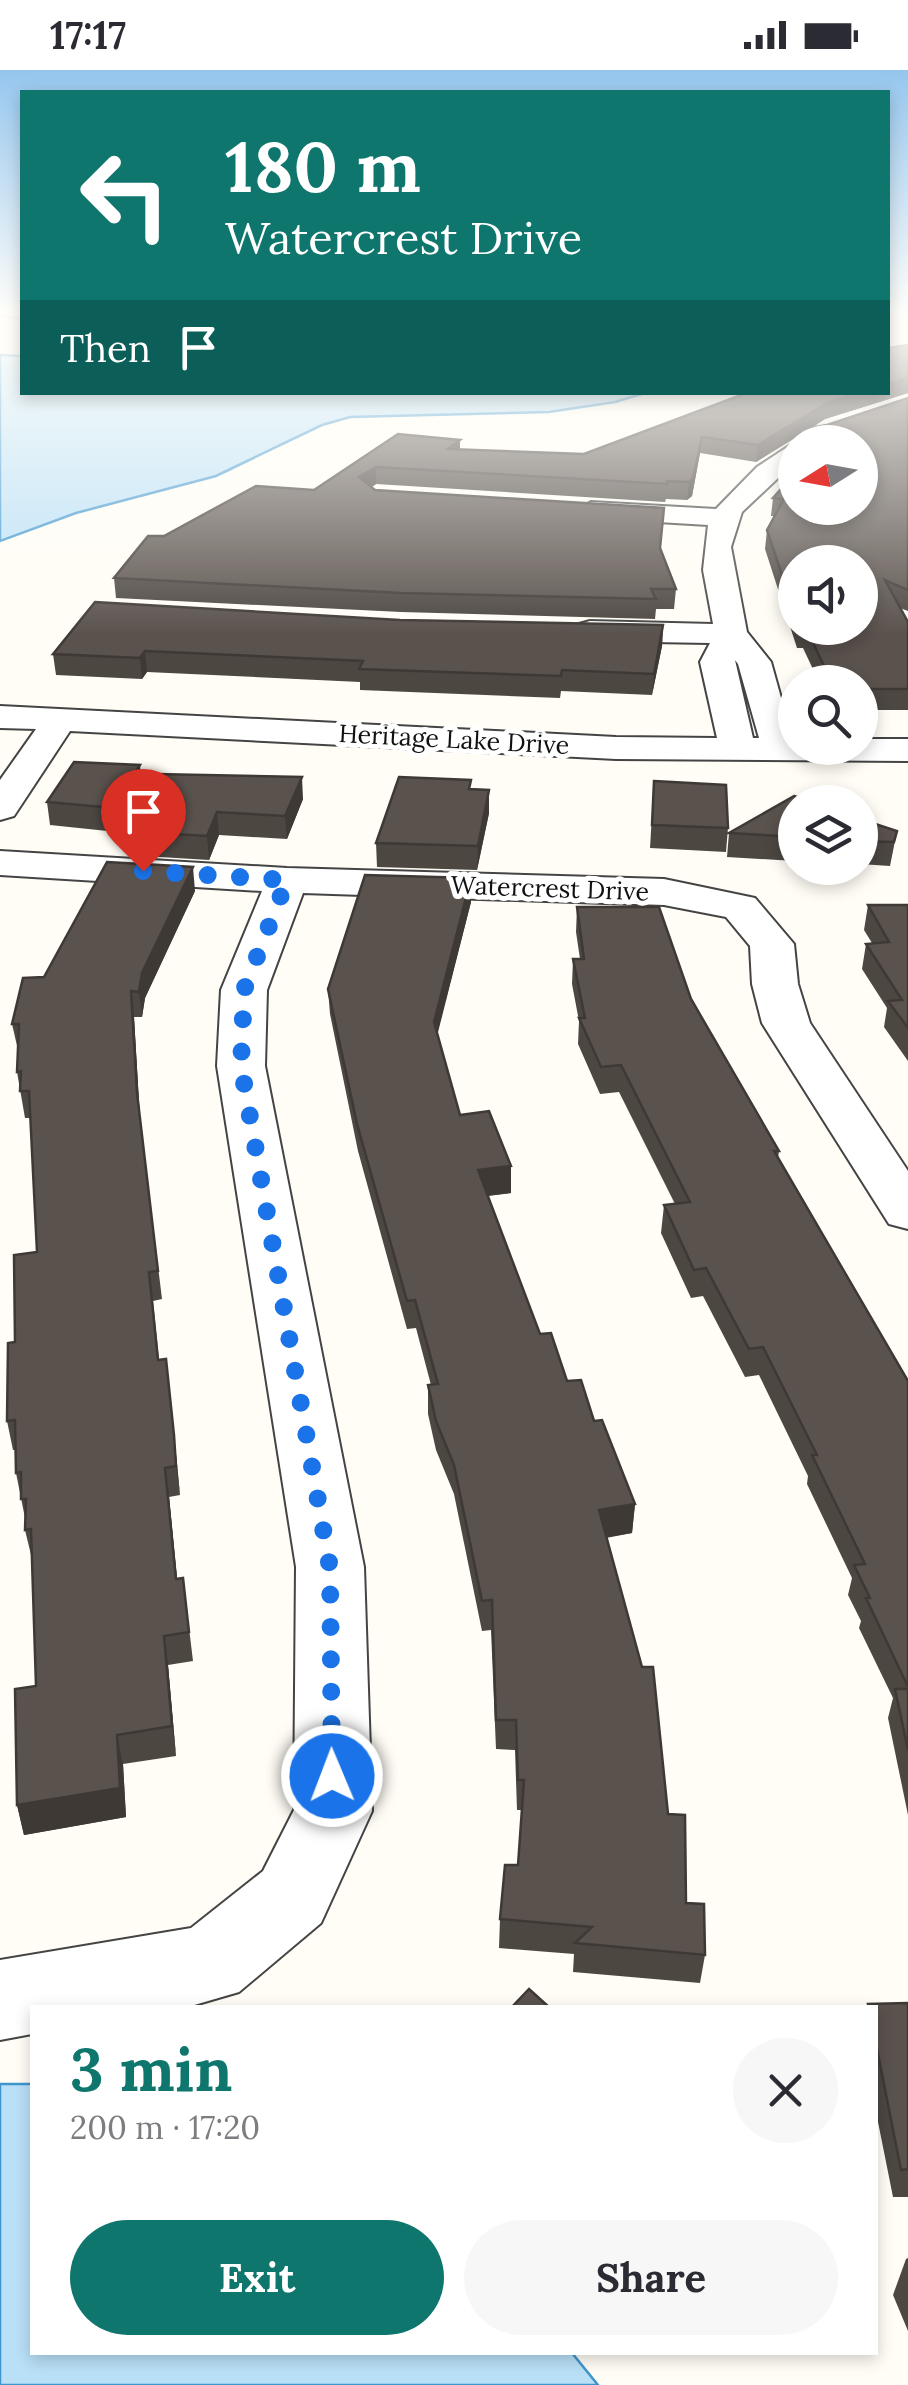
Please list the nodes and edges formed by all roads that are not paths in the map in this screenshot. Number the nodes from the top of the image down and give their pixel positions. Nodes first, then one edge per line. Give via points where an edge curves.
1 (778, 463) edge
2 (568, 508) edge
3 (722, 518) junction
4 (556, 630) edge
5 (731, 634) junction
6 (60, 720) junction
7 (7, 727) edge
8 (778, 740) edge
9 (738, 750) junction
10 (778, 750) edge
11 (878, 750) edge
12 (908, 750) edge
13 (0, 808) edge
14 (0, 863) edge
15 (287, 880) junction
16 (908, 1212) edge
17 (0, 2000) edge

1 - 3 street via 747,486
2 - 3 street
3 - 5 street via 714,563
4 - 5 street
5 - 8 street via 754,662
5 - 9 street via 717,662
6 - 7 street, Heritage Lake Drive
6 - 9 street, Heritage Lake Drive
6 - 13 street
9 - 10 street, Heritage Lake Drive
11 - 12 street, Heritage Lake Drive
14 - 15 street, Watercrest Drive
15 - 16 street, Watercrest Drive via 664,892 740,907 772,944 774,984 786,1023
15 - 17 street via 244,990 241,1066 330,1568 333,1811 292,1898 210,1964

